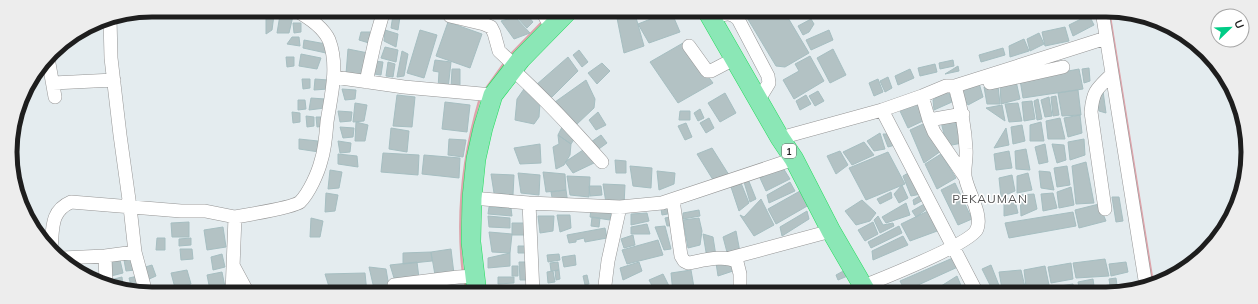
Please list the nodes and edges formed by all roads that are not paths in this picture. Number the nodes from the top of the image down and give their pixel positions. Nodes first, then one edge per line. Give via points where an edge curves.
1 (306, 17) edge
2 (382, 17) edge
3 (454, 17) edge
4 (710, 17) edge
5 (736, 17) edge
6 (1103, 17) edge
7 (546, 18) edge
8 (110, 24) edge
9 (1106, 38) junction
10 (689, 46) dead end
11 (734, 58) junction
12 (49, 65) edge
13 (513, 65) junction
14 (1063, 67) dead end
15 (1112, 74) junction
16 (334, 77) junction
17 (1017, 78) junction
18 (114, 80) junction
19 (53, 82) junction
20 (366, 82) junction
21 (990, 83) dead end
22 (956, 86) junction
23 (485, 95) junction
24 (922, 96) junction
25 (55, 97) dead end
26 (758, 101) junction
27 (882, 110) junction
28 (963, 114) junction
29 (929, 120) junction
30 (780, 138) junction
31 (794, 159) junction
32 (602, 162) dead end
33 (965, 177) junction
34 (472, 198) junction
35 (673, 200) junction
36 (529, 203) junction
37 (130, 207) junction
38 (620, 207) junction
39 (1105, 209) dead end
40 (235, 217) junction
41 (831, 230) junction
42 (52, 241) edge
43 (954, 246) junction
44 (135, 252) junction
45 (105, 256) junction
46 (69, 258) edge
47 (730, 258) junction
48 (234, 267) junction
49 (106, 279) edge
50 (470, 280) edge
51 (1145, 281) edge
52 (394, 285) dead end
53 (144, 287) edge
54 (232, 287) edge
55 (245, 287) edge
56 (533, 287) edge
57 (605, 287) edge
58 (740, 287) edge
59 (864, 287) edge
60 (872, 287) edge
61 (974, 287) edge

1 - 16 street via 320,28 328,40 333,56
2 - 20 street
3 - 13 street via 491,27 499,51
4 - 11 highway, 1
5 - 26 street via 768,76 769,83
6 - 9 street
7 - 13 highway
8 - 18 street
9 - 15 street
9 - 17 street
10 - 11 street via 707,71 712,71
11 - 26 highway, 1
12 - 19 street
13 - 23 highway
13 - 32 street
14 - 17 street
15 - 39 street via 1096,90 1091,112
15 - 51 street
16 - 20 street
16 - 40 street via 321,162 309,191 300,203
17 - 21 street
17 - 22 street
18 - 19 street
18 - 37 street
19 - 25 street
20 - 23 street
22 - 24 street via 946,86
22 - 28 street
23 - 34 highway via 483,128 476,159
24 - 27 street
24 - 29 street
26 - 30 highway, 1
27 - 30 street
27 - 43 street
28 - 29 street
28 - 33 street
29 - 33 street via 934,132
30 - 31 highway, 1
31 - 35 street
31 - 41 highway, 1
33 - 43 street via 976,210 977,229 973,235
34 - 36 street
34 - 50 highway
35 - 38 street
35 - 47 street via 681,256 684,261 688,263
36 - 38 street
36 - 56 street
37 - 40 street via 205,211
37 - 42 street via 80,202 64,204 54,218
37 - 44 street
38 - 57 street
40 - 48 street
41 - 47 street
41 - 59 highway, 1
43 - 60 street
43 - 61 street
44 - 45 street
44 - 53 street
45 - 46 street
45 - 49 street
47 - 58 street via 737,262 739,267
48 - 54 street
48 - 55 street
50 - 52 street

